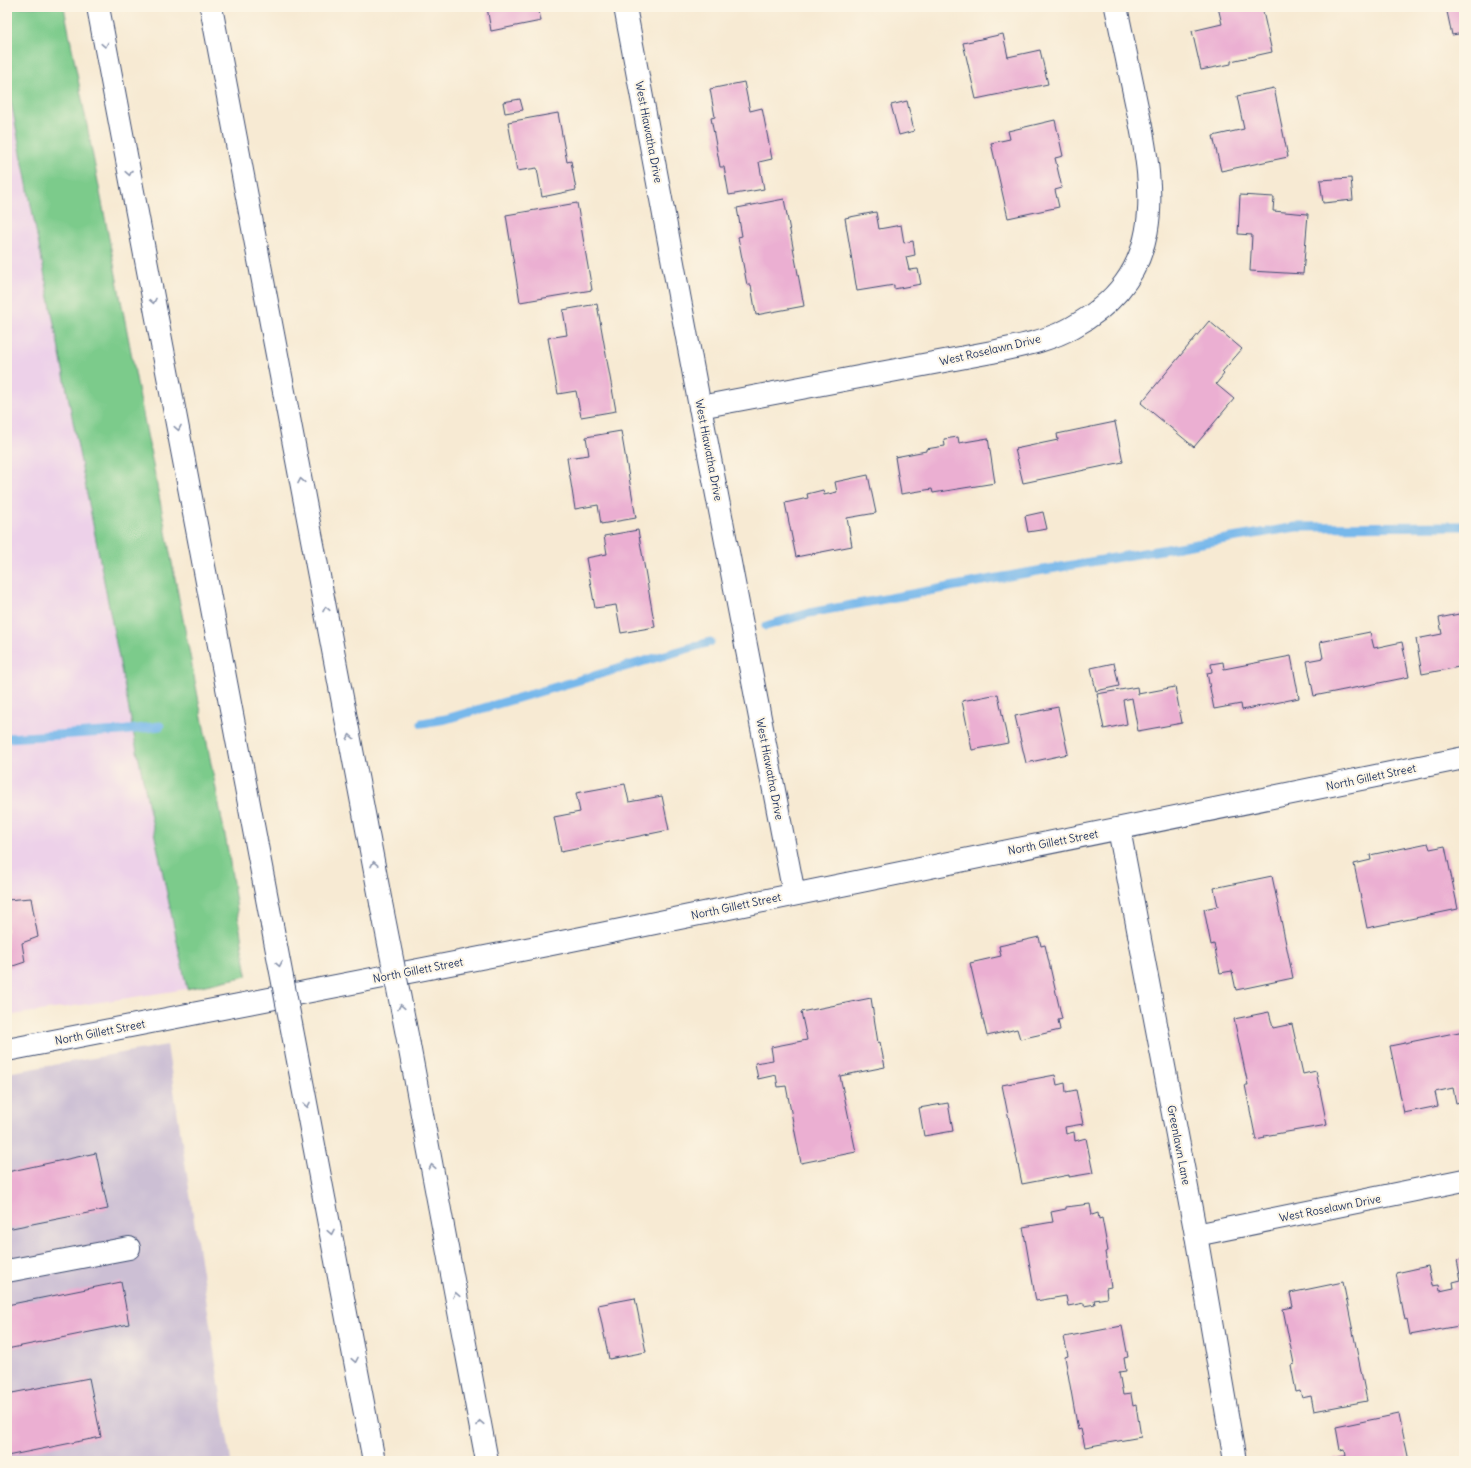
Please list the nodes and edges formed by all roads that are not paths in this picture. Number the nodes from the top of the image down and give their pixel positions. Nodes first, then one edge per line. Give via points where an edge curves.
1 (98, 7) edge
2 (212, 7) edge
3 (625, 7) edge
4 (1116, 7) edge
5 (700, 407) junction
6 (1464, 758) edge
7 (1119, 829) junction
8 (794, 894) junction
9 (7, 1050) edge
10 (1464, 1180) edge
11 (1196, 1235) junction
12 (129, 1248) dead end
13 (7, 1271) edge
14 (374, 1461) edge
15 (487, 1461) edge
16 (1235, 1461) edge

1 -> 14 main road, bridge
15 -> 2 main road, bridge
3 - 5 main road, West Hiawatha Drive
4 - 5 main road, West Roselawn Drive via 1148,155 1151,186 1150,218 1143,247 1132,273 1117,293 1072,328 1032,342 992,352
5 - 8 main road, West Hiawatha Drive
6 - 7 main road, North Gillett Street
7 - 8 main road, North Gillett Street
7 - 11 main road, Greenlawn Lane
8 - 9 main road, North Gillett Street via 547,945
10 - 11 main road, West Roselawn Drive
11 - 16 main road, Greenlawn Lane
12 - 13 main road

